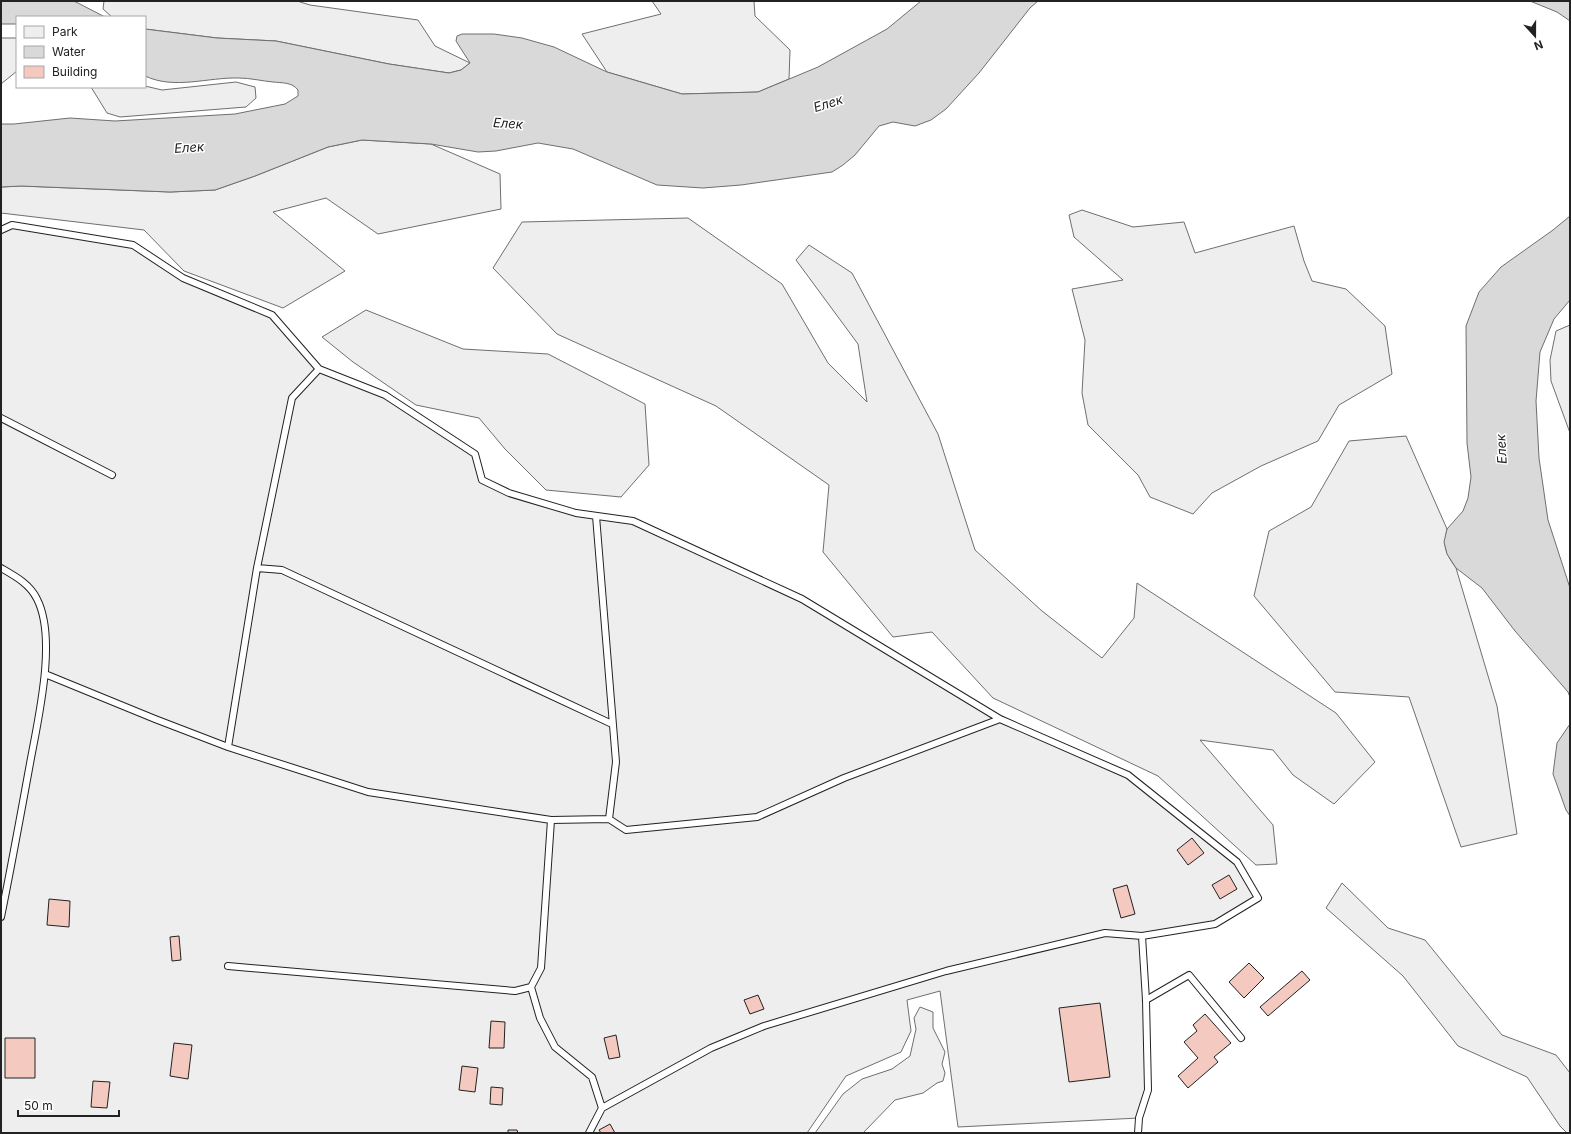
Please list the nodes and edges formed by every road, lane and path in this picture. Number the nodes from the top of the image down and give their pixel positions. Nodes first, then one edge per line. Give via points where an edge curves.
1 (1, 230) edge
2 (319, 369) junction
3 (1, 418) edge
4 (112, 475) dead end
5 (596, 516) junction
6 (1, 568) edge
7 (257, 568) junction
8 (45, 674) junction
9 (1000, 719) junction
10 (612, 724) junction
11 (228, 747) junction
12 (609, 819) junction
13 (551, 820) junction
14 (1, 918) edge
15 (1142, 936) junction
16 (228, 966) dead end
17 (531, 987) junction
18 (1146, 1000) junction
19 (1241, 1038) dead end
20 (602, 1108) junction
21 (589, 1133) edge
22 (1138, 1133) edge

1 - 2 lane via 12,226 133,246 184,278 272,315
2 - 5 lane via 385,395 475,454 482,480 509,493 576,513
2 - 7 lane via 292,398
3 - 4 lane
5 - 9 lane via 633,521 802,599
5 - 10 lane
6 - 8 lane via 32,589 39,604 45,622
7 - 10 lane via 282,570
7 - 11 lane
8 - 11 lane
8 - 14 lane
9 - 12 lane via 844,778 757,817 626,830
9 - 15 lane via 1128,775 1237,862 1258,898 1215,924
10 - 12 lane via 616,762
11 - 13 lane via 368,792
12 - 13 lane
13 - 17 lane via 541,968
15 - 18 lane
15 - 20 lane via 1105,933 946,971 764,1026 711,1048
16 - 17 lane via 516,991
17 - 20 lane via 540,1018 555,1048 592,1077
18 - 19 lane via 1189,975
18 - 22 lane via 1148,1090 1139,1118
20 - 21 lane

